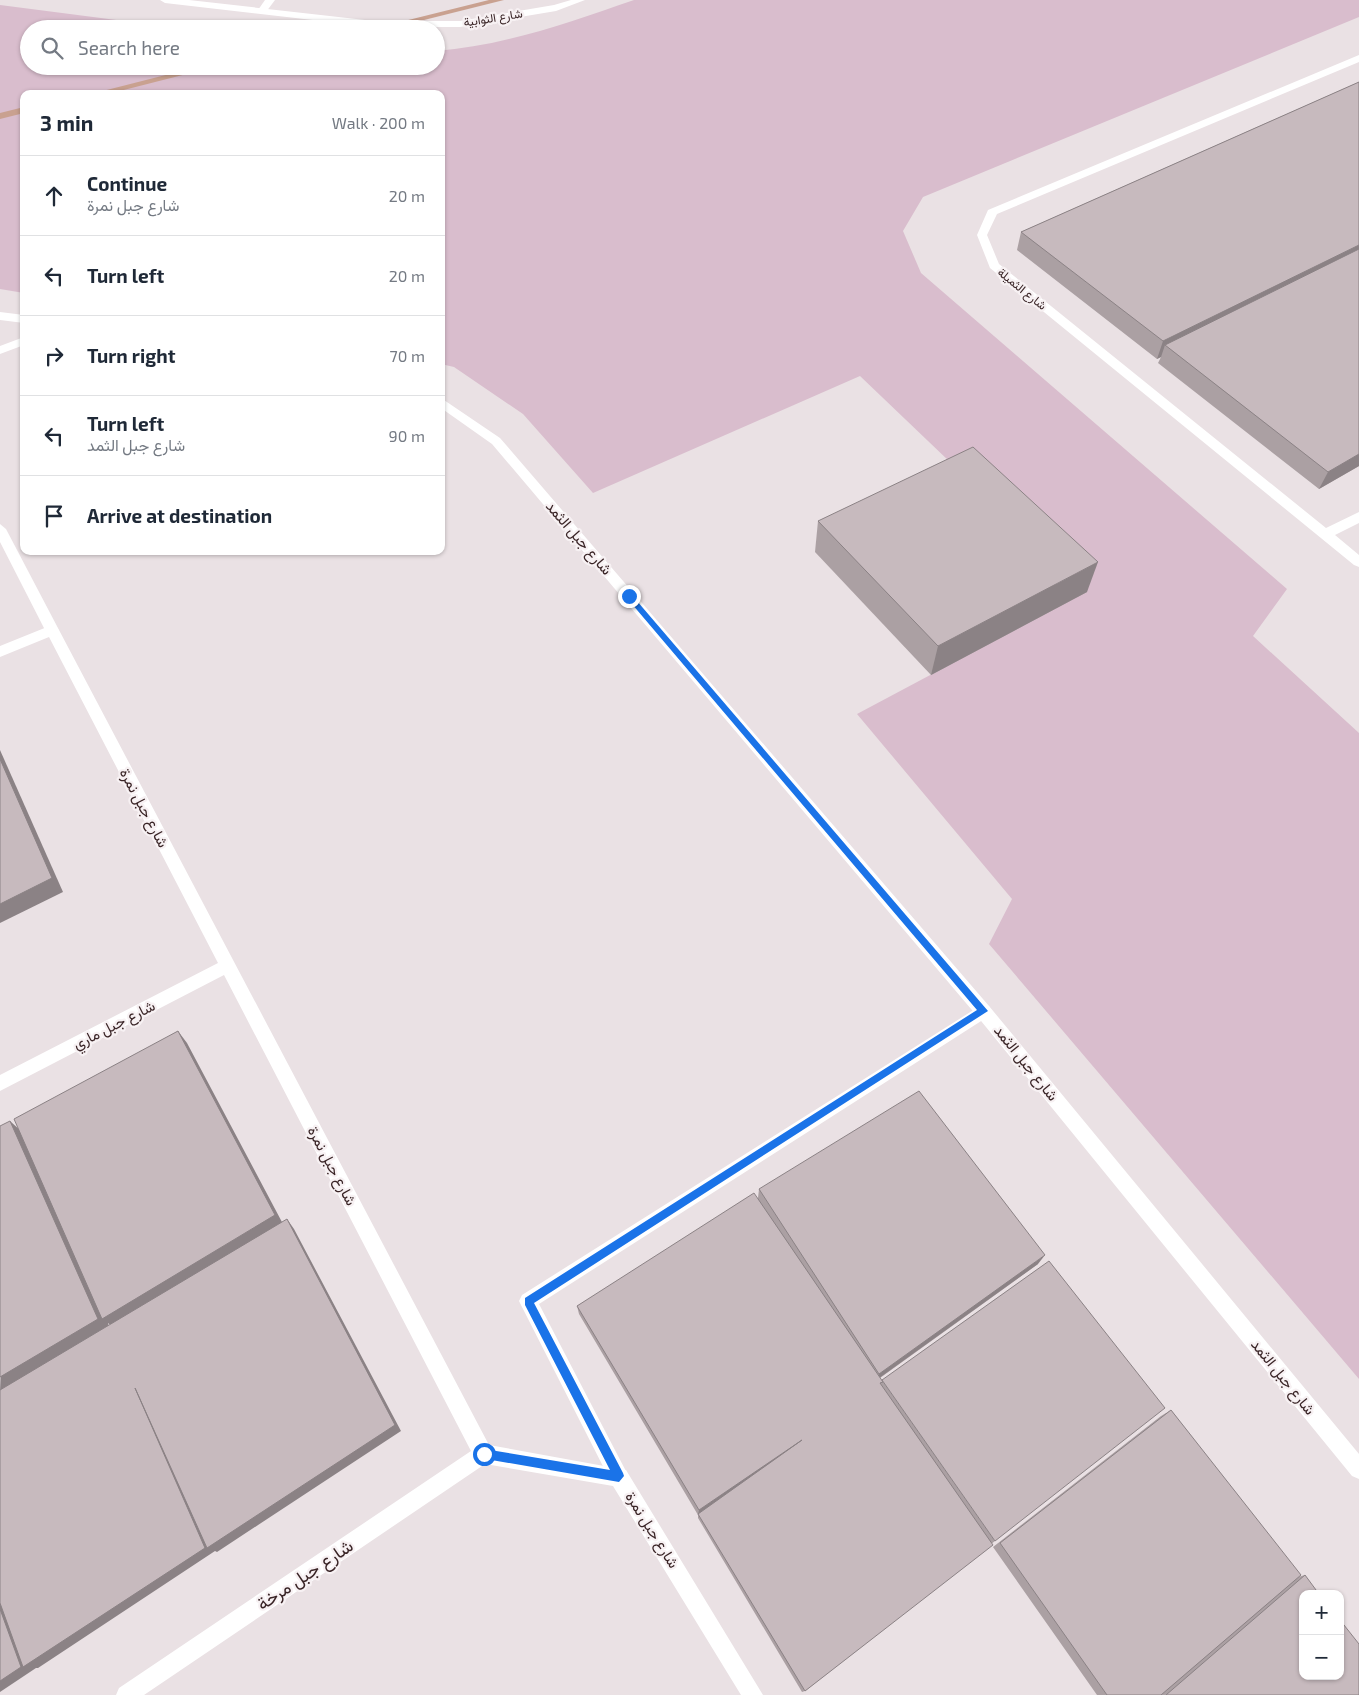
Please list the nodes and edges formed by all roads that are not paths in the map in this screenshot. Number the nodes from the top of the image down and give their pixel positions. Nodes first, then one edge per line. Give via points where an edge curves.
1 (165, 0) edge
2 (270, 0) edge
3 (580, 0) edge
4 (263, 10) junction
5 (342, 20) edge
6 (445, 24) edge
7 (1359, 58) edge
8 (0, 316) edge
9 (20, 318) edge
10 (20, 343) edge
11 (0, 350) edge
12 (445, 405) edge
13 (1359, 517) edge
14 (0, 529) edge
15 (1326, 534) junction
16 (1359, 562) edge
17 (52, 630) junction
18 (0, 652) edge
19 (227, 966) junction
20 (983, 1011) junction
21 (0, 1083) edge
22 (484, 1454) junction
23 (1359, 1469) edge
24 (619, 1476) junction
25 (126, 1695) edge
26 (753, 1695) edge

1 - 4 street, شارع الثوابية
2 - 4 street
3 - 6 street, شارع الثوابية via 556,8
4 - 5 street, شارع الثوابية
7 - 15 street, شارع الثميلة via 992,212 982,235 994,266
8 - 9 street
10 - 11 street
12 - 20 street, شارع جبل الثمد via 496,441
13 - 15 street
14 - 17 street, شارع جبل نمرة
15 - 16 street, شارع الثميلة
17 - 18 street
17 - 19 street, شارع جبل نمرة
19 - 21 street, شارع جبل ماري
19 - 22 street, شارع جبل نمرة
20 - 23 street, شارع جبل الثمد
20 - 24 street via 528,1301
22 - 24 street, شارع جبل نمرة
22 - 25 street, شارع جبل مرخة
24 - 26 street, شارع جبل نمرة

